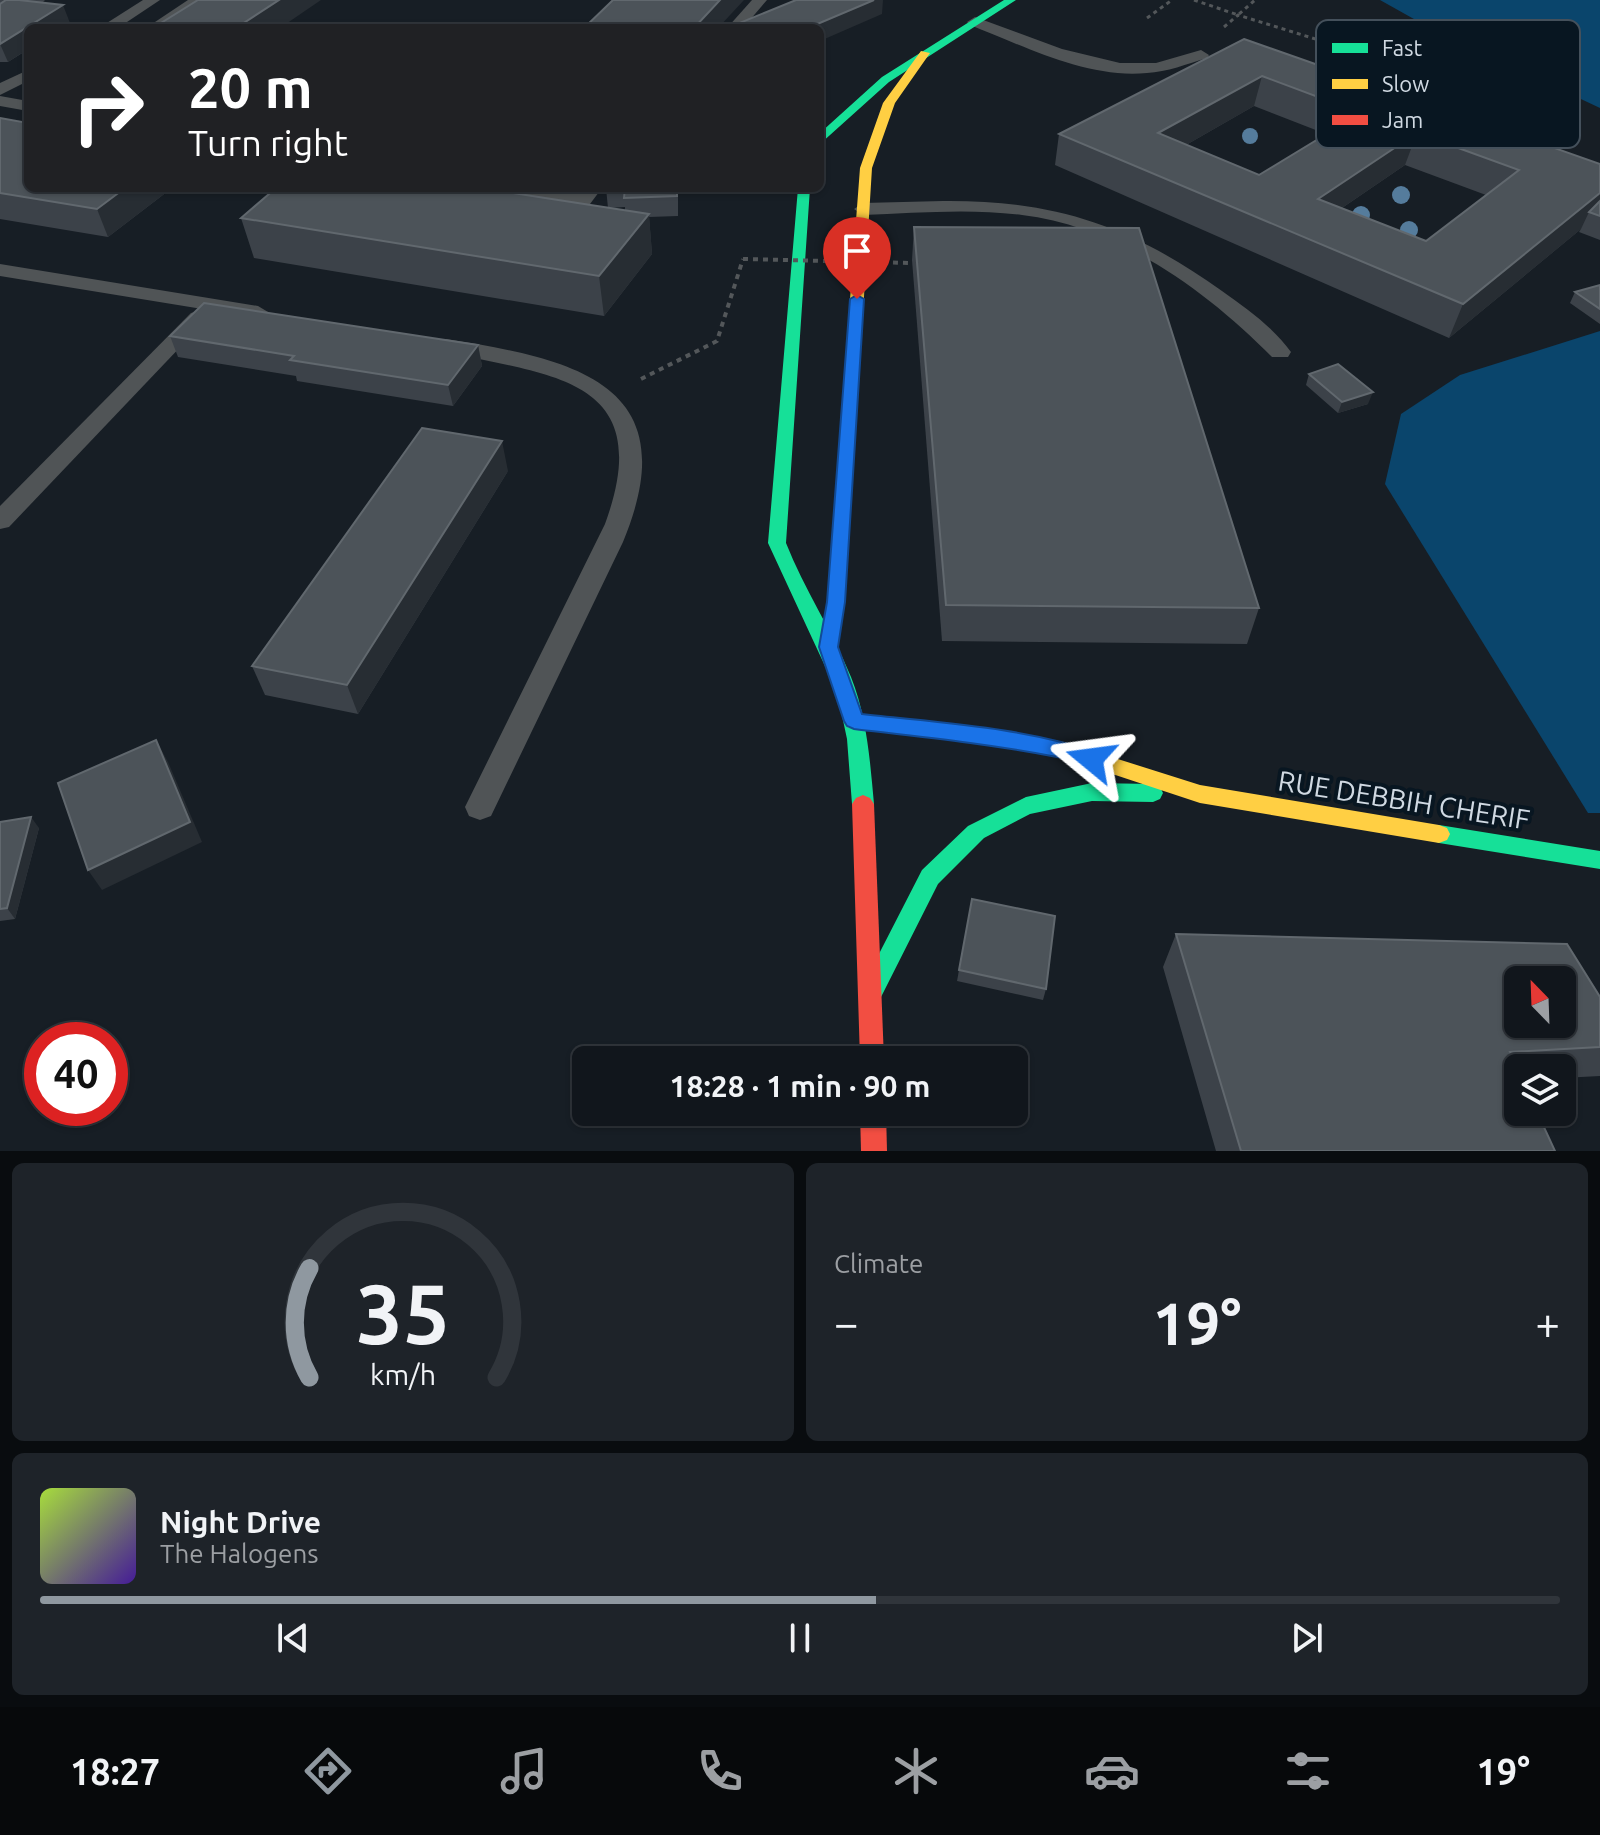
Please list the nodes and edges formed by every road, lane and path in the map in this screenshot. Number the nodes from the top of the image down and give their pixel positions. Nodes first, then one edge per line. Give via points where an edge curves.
1 (153, 0) edge
2 (198, 0) edge
3 (760, 0) edge
4 (1011, 0) edge
5 (1172, 0) edge
6 (1194, 0) edge
7 (1255, 0) edge
8 (1238, 15) junction
9 (1147, 18) dead end
10 (975, 22) junction
11 (114, 24) edge
12 (160, 24) edge
13 (739, 24) edge
14 (1219, 30) dead end
15 (1316, 39) edge
16 (925, 53) junction
17 (1201, 55) dead end
18 (24, 77) edge
19 (24, 89) edge
20 (0, 92) edge
21 (0, 101) edge
22 (24, 105) edge
23 (824, 135) edge
24 (536, 192) edge
25 (590, 192) edge
26 (804, 192) edge
27 (863, 209) junction
28 (912, 263) edge
29 (0, 270) edge
30 (210, 304) junction
31 (287, 317) edge
32 (424, 341) edge
33 (1280, 352) dead end
34 (605, 397) junction
35 (0, 521) edge
36 (829, 647) junction
37 (854, 721) junction
38 (1200, 794) junction
39 (480, 807) dead end
40 (1600, 860) edge
41 (870, 995) junction
42 (872, 1046) edge
43 (873, 1126) edge
44 (874, 1151) edge

1 - 11 lane
2 - 12 lane
3 - 13 lane
4 - 10 main road
5 - 9 path
6 - 8 path
7 - 8 path
8 - 14 path
8 - 15 path
10 - 16 main road
10 - 17 lane via 1106,65 1142,69
16 - 23 main road via 876,84
16 - 27 main road via 889,103 866,168
18 - 20 lane
19 - 20 lane
21 - 22 lane
24 - 25 lane via 583,200
26 - 36 main road via 777,543 796,593
27 - 33 lane via 1025,209 1090,228 1158,257 1236,311
27 - 36 main road
28 - 34 path, bridge via 743,259 717,341
29 - 30 lane
30 - 31 lane
30 - 35 lane
32 - 34 lane via 543,365
34 - 39 lane via 626,425 631,447 632,469 622,511
36 - 37 main road
37 - 38 main road, RUE DEBBIH CHERIF via 1064,750
37 - 41 main road via 863,788
38 - 40 main road, RUE DEBBIH CHERIF
38 - 41 main road, RUE DEBBIH CHERIF via 1092,792 1026,806 976,832 930,877
41 - 42 main road
43 - 44 main road

